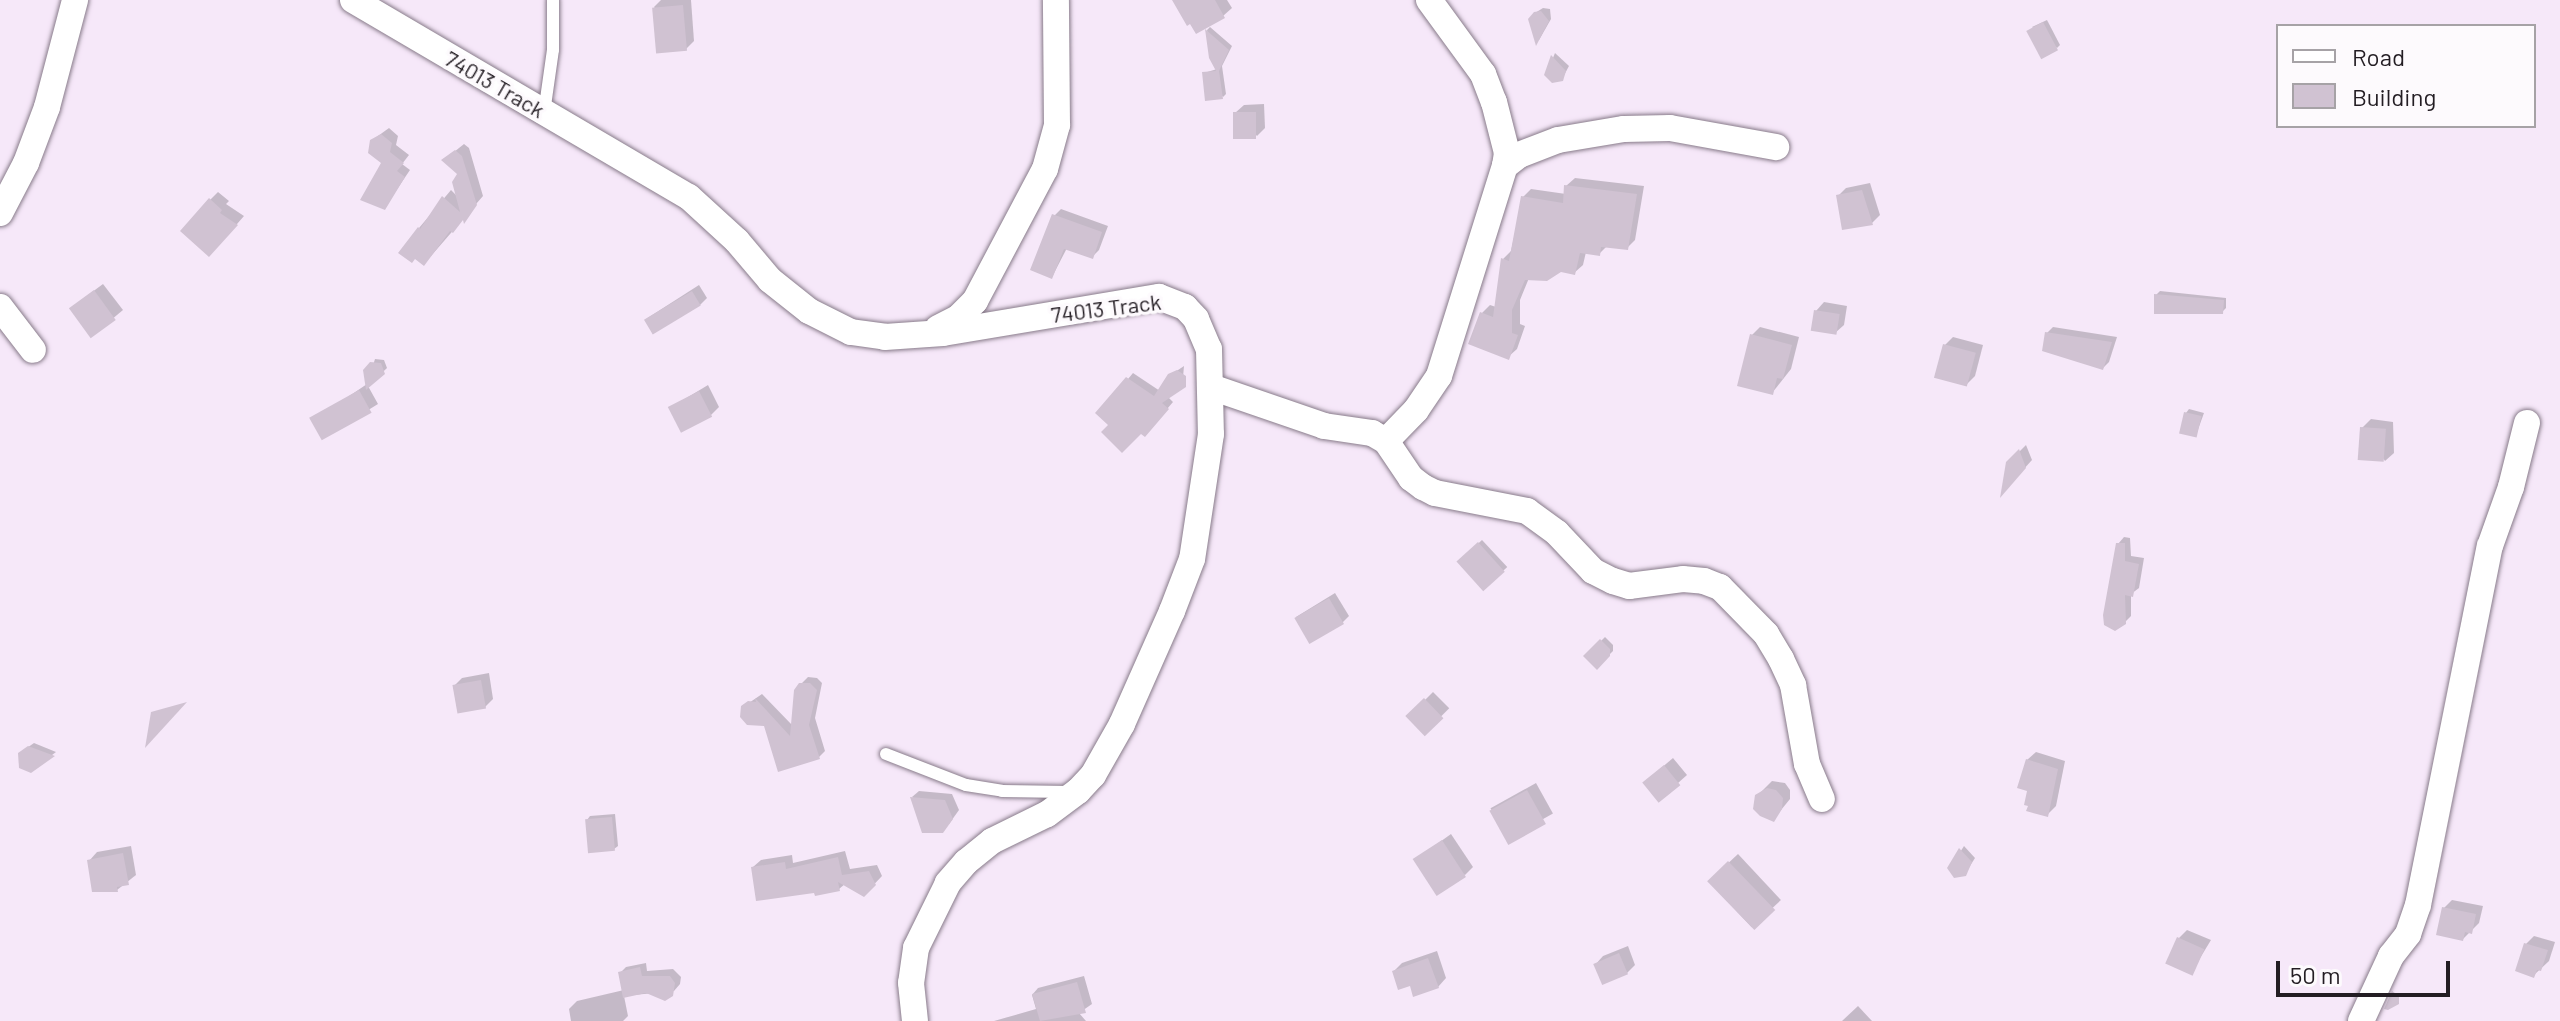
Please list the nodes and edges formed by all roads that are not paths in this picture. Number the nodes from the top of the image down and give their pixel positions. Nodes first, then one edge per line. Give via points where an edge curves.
1 (75, 0) edge
2 (353, 0) edge
3 (553, 0) edge
4 (1056, 0) edge
5 (1429, 0) edge
6 (544, 113) junction
7 (1776, 147) dead end
8 (1505, 166) junction
9 (0, 213) edge
10 (0, 307) edge
11 (928, 334) junction
12 (33, 350) dead end
13 (1211, 387) junction
14 (2527, 423) dead end
15 (1386, 441) junction
16 (886, 754) dead end
17 (1078, 791) junction
18 (1822, 799) dead end
19 (915, 1021) edge
20 (2361, 1021) edge

1 - 9 street via 47,107
2 - 6 street, 74013 Track
3 - 6 lane
4 - 11 street via 1057,125 1045,169 975,301 958,318
5 - 8 street via 1483,74 1507,153
6 - 11 street, 74013 Track via 689,197 770,280 809,311 851,332 885,337
7 - 8 street via 1670,128 1624,129 1558,140 1527,150
8 - 15 street via 1439,376
10 - 12 street
11 - 13 street, 74013 Track via 1159,297 1185,307 1196,319 1209,349
13 - 15 street via 1296,418 1372,433
13 - 17 street, 74013 Track via 1211,434 1192,559 1122,724
14 - 20 street via 2490,546 2418,905
15 - 18 street via 1423,487 1527,511 1593,571 1613,581 1629,586 1683,579 1720,587 1766,634 1781,659 1793,685 1807,764
16 - 17 lane via 966,785 1048,794
17 - 19 street, 74013 Track via 1047,814 992,841 948,883 916,948 911,983

